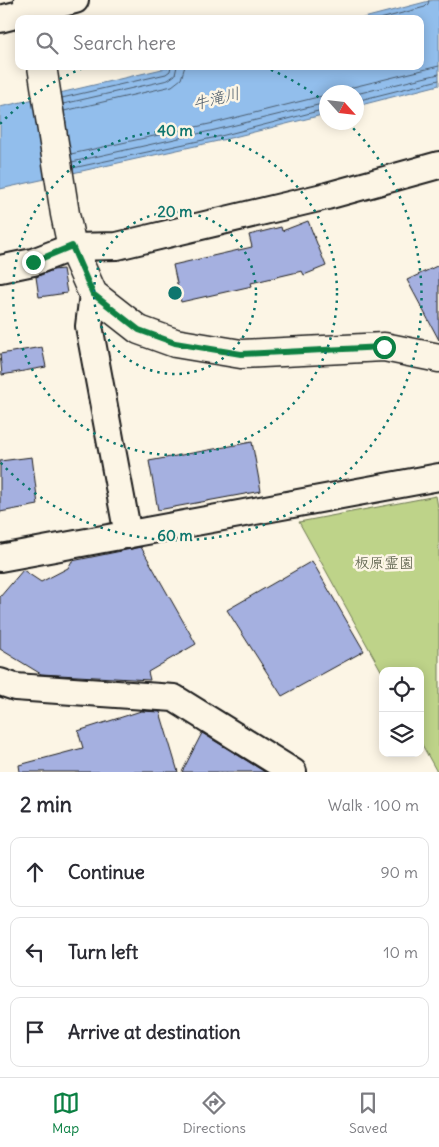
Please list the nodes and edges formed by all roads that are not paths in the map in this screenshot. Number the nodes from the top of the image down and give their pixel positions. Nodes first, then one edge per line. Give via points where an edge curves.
1 (75, 0) edge
2 (31, 10) edge
3 (0, 19) edge
4 (43, 70) edge
5 (439, 165) edge
6 (72, 246) junction
7 (0, 269) edge
8 (93, 294) junction
9 (439, 358) edge
10 (439, 477) edge
11 (128, 535) junction
12 (0, 558) edge
13 (0, 682) edge
14 (293, 772) edge

1 - 2 street
2 - 3 street
4 - 6 street
5 - 6 street via 327,196 117,246
6 - 7 street via 33,262
6 - 8 street
8 - 9 street via 139,330 175,343 241,354 384,347
8 - 11 street via 89,326
10 - 11 street
11 - 12 street
13 - 14 street via 16,687 174,698

